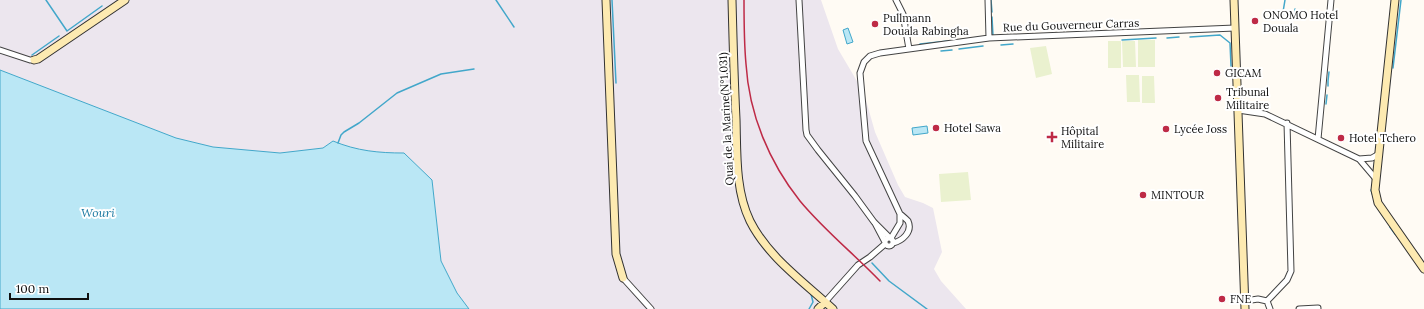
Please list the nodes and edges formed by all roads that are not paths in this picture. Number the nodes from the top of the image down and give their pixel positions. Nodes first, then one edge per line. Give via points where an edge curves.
1 (125, 0) edge
2 (606, 0) edge
3 (732, 0) edge
4 (799, 0) edge
5 (896, 0) edge
6 (988, 0) edge
7 (1234, 0) edge
8 (1331, 0) edge
9 (1395, 0) edge
10 (1235, 28) junction
11 (989, 38) junction
12 (909, 48) junction
13 (0, 50) edge
14 (34, 60) joint
15 (1238, 110) junction
16 (1287, 123) junction
17 (1318, 139) junction
18 (1379, 154) junction
19 (1359, 159) junction
20 (1376, 179) junction
21 (900, 214) junction
22 (874, 222) junction
23 (891, 240) junction
24 (885, 243) junction
25 (1424, 269) edge
26 (623, 278) joint
27 (1245, 301) junction
28 (1267, 301) junction
29 (825, 302) junction
30 (1318, 308) edge
31 (651, 309) edge
32 (818, 309) edge
33 (833, 309) edge
34 (1245, 309) edge
35 (1270, 309) edge
36 (1299, 309) edge

1 - 14 street
2 - 26 street via 616,254
3 - 29 street, Quai de la Marine(N°1.031) via 738,166 745,207 750,221 769,248
4 - 22 street via 807,135
5 - 12 street via 903,14
6 - 11 street
7 - 10 street
8 - 17 street
9 - 18 street
10 - 11 street, Rue du Gouverneur Carras
10 - 15 street
11 - 12 street, Rue du Gouverneur Carras
12 - 21 street, Rue du Gouverneur Carras via 870,56 864,62 860,73 866,141
13 - 14 street
15 - 16 street via 1265,114
15 - 27 street
16 - 17 street
16 - 28 street via 1291,271 1287,280
17 - 19 street
18 - 19 street via 1372,158
18 - 20 street
19 - 20 street
20 - 25 street via 1374,190 1378,203
21 - 23 street via 900,222
21 - 23 street, Rue du Gouverneur Carras via 908,222 909,229 903,239
22 - 23 street
22 - 24 street
23 - 24 street via 888,246
24 - 29 street via 858,266
26 - 31 street
27 - 28 street
27 - 34 street
28 - 35 street
29 - 32 street
29 - 33 street, Quai de la Marine(N°1.031)
30 - 36 street

